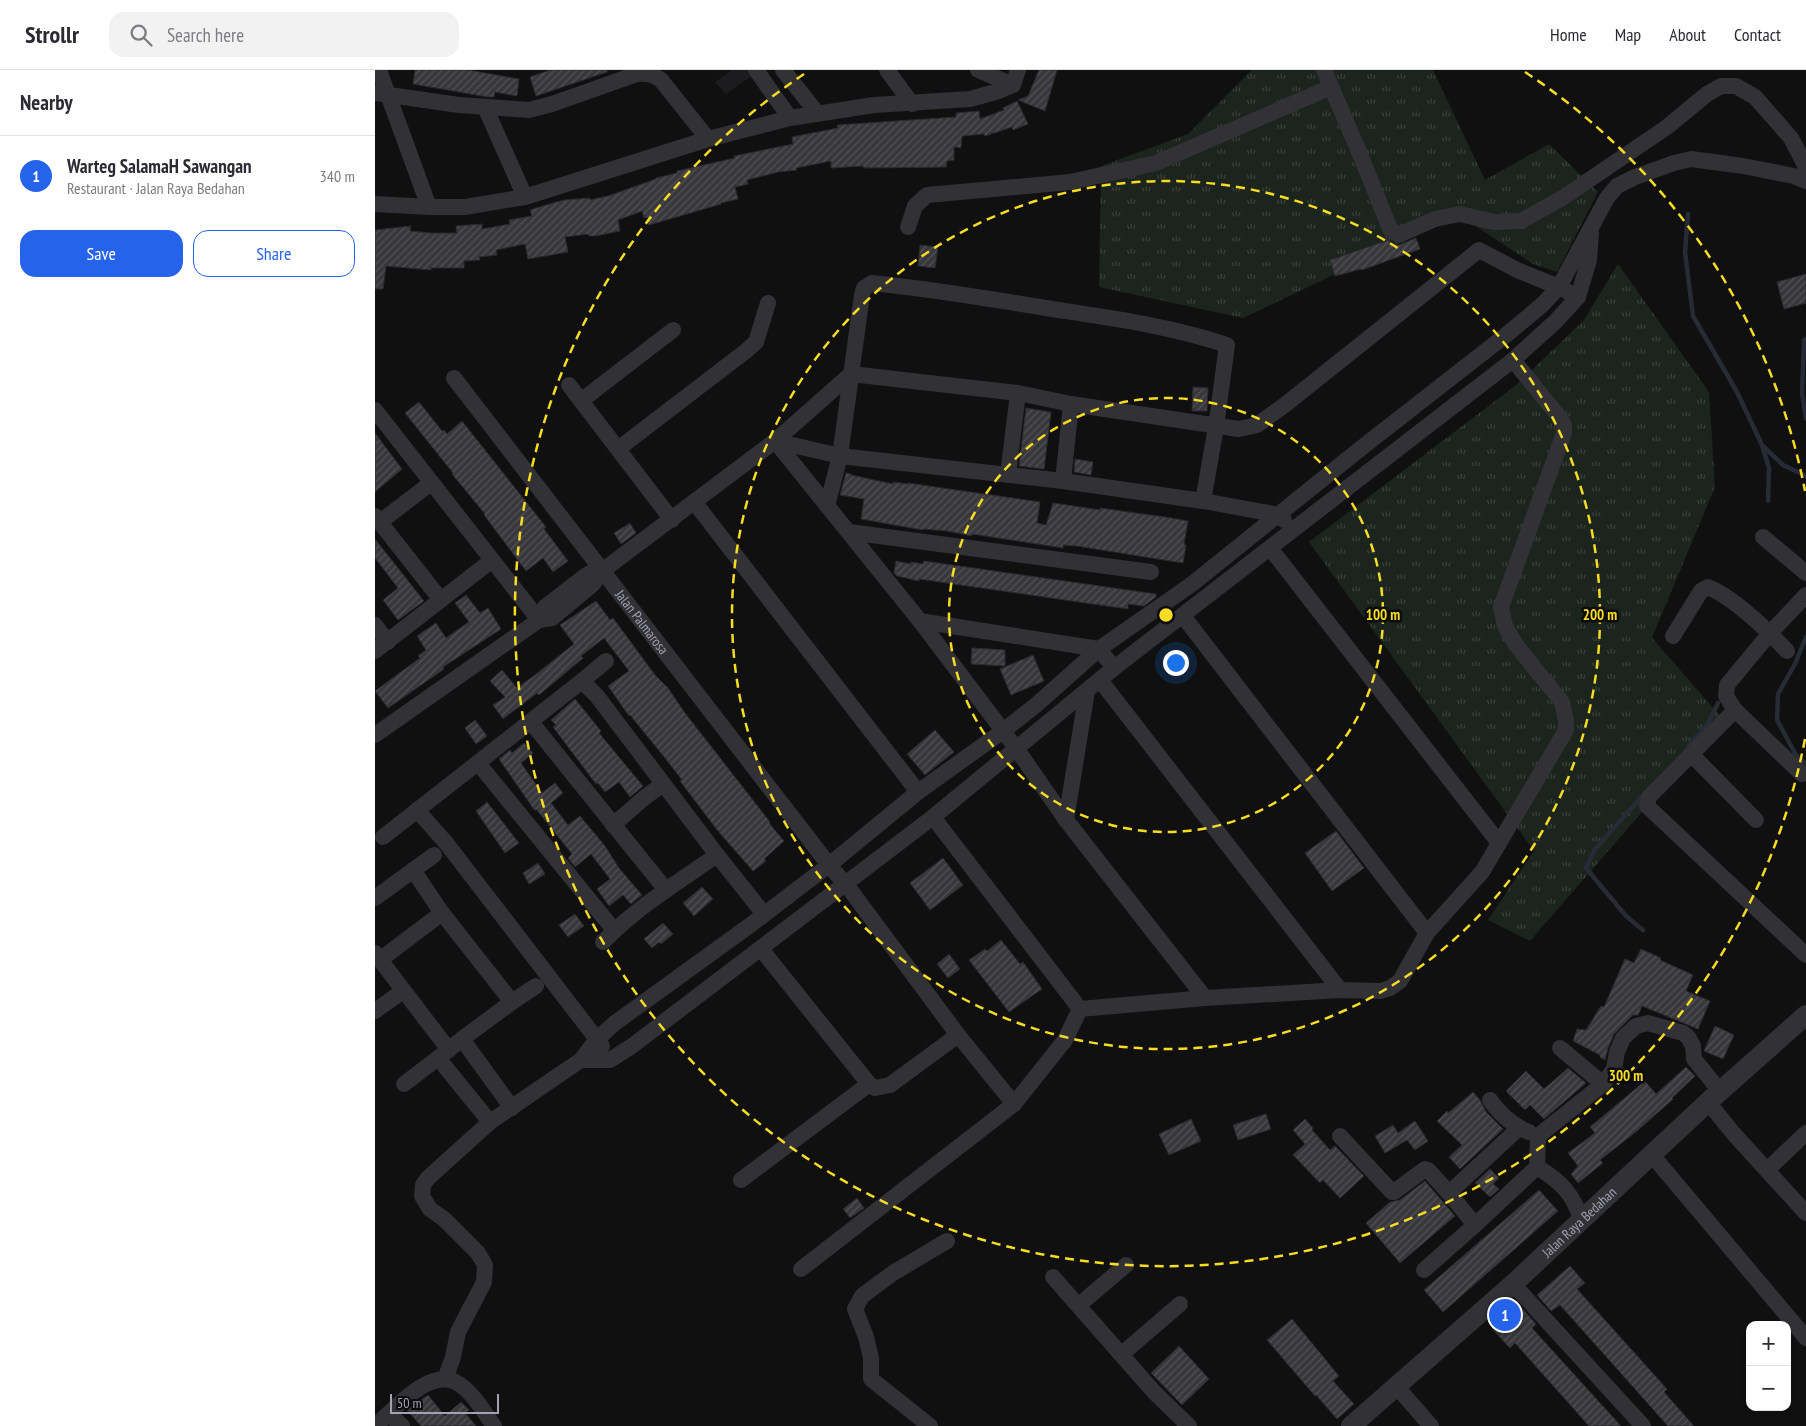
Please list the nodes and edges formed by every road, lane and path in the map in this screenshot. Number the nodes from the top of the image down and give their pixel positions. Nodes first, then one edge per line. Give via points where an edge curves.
1 (379, 70) edge
2 (757, 70) edge
3 (783, 70) edge
4 (887, 70) edge
5 (978, 70) edge
6 (1324, 70) edge
7 (1015, 77) edge
8 (1331, 87) junction
9 (381, 94) edge
10 (912, 104) junction
11 (485, 108) junction
12 (817, 113) junction
13 (790, 118) junction
14 (708, 139) junction
15 (1638, 147) junction
16 (1806, 167) edge
17 (1806, 181) edge
18 (1617, 186) junction
19 (525, 197) junction
20 (375, 204) edge
21 (429, 207) junction
22 (908, 227) dead end
23 (1591, 227) junction
24 (1559, 287) junction
25 (1578, 297) junction
26 (768, 303) dead end
27 (673, 330) dead end
28 (1513, 360) junction
29 (851, 374) junction
30 (454, 378) dead end
31 (569, 385) dead end
32 (1018, 393) junction
33 (581, 400) junction
34 (1071, 404) junction
35 (375, 410) edge
36 (1216, 427) junction
37 (775, 441) junction
38 (618, 449) junction
39 (840, 456) junction
40 (1008, 476) junction
41 (1063, 481) junction
42 (431, 483) junction
43 (1203, 501) junction
44 (695, 503) junction
45 (827, 506) junction
46 (1279, 515) junction
47 (377, 519) edge
48 (672, 520) junction
49 (1292, 530) junction
50 (849, 532) junction
51 (1763, 537) dead end
52 (1270, 548) junction
53 (491, 561) junction
54 (1805, 566) edge
55 (602, 571) junction
56 (1151, 572) dead end
57 (1806, 596) edge
58 (441, 600) junction
59 (1183, 616) junction
60 (539, 620) junction
61 (920, 621) junction
62 (375, 625) edge
63 (1770, 633) junction
64 (1673, 636) dead end
65 (381, 646) edge
66 (1099, 649) junction
67 (1787, 651) dead end
68 (607, 661) dead end
69 (1114, 668) junction
70 (583, 681) junction
71 (1094, 685) junction
72 (1735, 710) junction
73 (531, 722) junction
74 (1003, 730) junction
75 (375, 734) edge
76 (1016, 748) junction
77 (1691, 754) junction
78 (479, 763) junction
79 (1802, 774) dead end
80 (663, 784) junction
81 (918, 792) junction
82 (417, 810) junction
83 (933, 816) junction
84 (1066, 820) junction
85 (1756, 820) dead end
86 (613, 825) junction
87 (383, 837) dead end
88 (1499, 843) junction
89 (435, 855) dead end
90 (717, 855) junction
91 (829, 865) junction
92 (413, 870) junction
93 (845, 884) junction
94 (666, 890) junction
95 (375, 898) edge
96 (442, 913) junction
97 (764, 914) junction
98 (1427, 932) junction
99 (761, 949) junction
100 (1806, 955) edge
101 (378, 956) edge
102 (536, 986) dead end
103 (1340, 990) junction
104 (403, 991) junction
105 (1205, 998) junction
106 (511, 1002) junction
107 (1080, 1009) junction
108 (375, 1011) edge
109 (1806, 1015) edge
110 (958, 1035) junction
111 (597, 1038) junction
112 (1560, 1048) dead end
113 (450, 1049) junction
114 (581, 1060) junction
115 (610, 1060) junction
116 (404, 1084) dead end
117 (869, 1084) junction
118 (1603, 1084) junction
119 (1714, 1097) junction
120 (1490, 1100) dead end
121 (1014, 1104) junction
122 (512, 1108) junction
123 (490, 1122) junction
124 (1519, 1128) junction
125 (1806, 1133) edge
126 (1340, 1136) dead end
127 (1538, 1136) junction
128 (1652, 1155) junction
129 (1537, 1167) junction
130 (1767, 1170) junction
131 (741, 1180) dead end
132 (1449, 1193) junction
133 (1806, 1212) edge
134 (1581, 1221) junction
135 (1475, 1225) junction
136 (947, 1241) dead end
137 (1126, 1265) dead end
138 (801, 1269) dead end
139 (1424, 1270) dead end
140 (1053, 1277) dead end
141 (1513, 1284) junction
142 (1180, 1304) dead end
143 (1079, 1305) junction
144 (1806, 1338) edge
145 (1122, 1354) junction
146 (445, 1379) junction
147 (1396, 1386) junction
148 (389, 1414) junction
149 (375, 1426) edge
150 (402, 1426) edge
151 (494, 1426) edge
152 (930, 1426) edge
153 (1189, 1426) edge
154 (1351, 1426) edge
155 (1431, 1426) edge
156 (1643, 1426) edge

1 - 9 street
2 - 13 street
3 - 12 street
4 - 10 street
5 - 7 street
6 - 8 street
7 - 10 street via 999,91 970,99
8 - 15 street via 1390,229 1399,235 1435,218 1460,214 1495,222 1521,221 1564,197
8 - 22 street via 1156,163 1070,182 927,195 915,206
9 - 11 street
9 - 21 street
10 - 12 street
11 - 14 street via 529,110 647,73 661,80
11 - 19 street
12 - 13 street
13 - 14 street
14 - 19 street
15 - 16 street via 1707,94 1721,86 1736,86 1755,98 1791,138
15 - 18 street
17 - 18 street via 1777,172 1691,159
18 - 23 street
19 - 21 street via 465,207
20 - 21 street
23 - 24 street
23 - 25 street via 1589,260
24 - 25 street
24 - 36 street via 1479,250 1257,425 1239,429
24 - 46 street via 1506,335
25 - 28 street
26 - 38 street via 756,342
27 - 33 street
28 - 49 street
28 - 88 street via 1561,418 1564,432 1501,607 1505,626 1515,644 1563,702 1566,730
29 - 32 street
29 - 36 street via 864,288 872,283 970,296 1140,323 1227,345
29 - 37 street
29 - 39 street
30 - 55 street, Jalan Palmarosa
31 - 33 street
32 - 34 street
32 - 40 street
33 - 38 street
34 - 36 street
34 - 41 street
35 - 42 street
36 - 43 street
37 - 39 street
37 - 44 street
37 - 45 street
38 - 48 street
39 - 40 street
39 - 45 street
40 - 41 street
41 - 43 street
42 - 47 street
42 - 53 street
43 - 46 street
44 - 48 street
44 - 81 street
45 - 50 street
46 - 49 street
46 - 66 street via 1192,584
47 - 58 street
48 - 55 street
49 - 52 street
50 - 56 street
50 - 61 street
51 - 54 street
52 - 59 street
52 - 88 street
53 - 58 street
53 - 60 street
55 - 60 street via 585,576 545,607
55 - 91 street, Jalan Palmarosa
57 - 63 street
58 - 65 street
59 - 69 street
59 - 98 street
60 - 75 street
61 - 66 street
61 - 74 street
62 - 65 street
63 - 64 street via 1718,591 1708,587 1701,592
63 - 67 street
63 - 72 street via 1727,684 1726,696
66 - 69 street
66 - 74 street
68 - 70 street
69 - 71 street
70 - 73 street
70 - 80 street
71 - 76 street
71 - 84 street
71 - 103 street
72 - 77 street
72 - 79 street
73 - 78 street
73 - 86 street
74 - 76 street
74 - 81 street
76 - 83 street
76 - 84 street
77 - 85 street
77 - 100 street via 1649,797 1647,806
78 - 82 street
78 - 94 street via 608,936
80 - 86 street
80 - 90 street
81 - 91 street
82 - 87 street
82 - 111 street
83 - 93 street
83 - 107 street
84 - 105 street
86 - 94 street
88 - 98 street via 1482,872
89 - 92 street
90 - 94 street
90 - 97 street
91 - 93 street, Jalan Palmarosa
91 - 97 street
92 - 95 street
92 - 96 street
93 - 99 street
93 - 110 street, Jalan Palmarosa
96 - 101 street
96 - 106 street
97 - 111 street
98 - 103 street via 1400,981 1390,988 1381,991
99 - 115 street
99 - 117 street
101 - 104 street
102 - 106 street
103 - 105 street
104 - 108 street
104 - 113 street
105 - 107 street
106 - 113 street
107 - 121 street via 1065,1040
109 - 119 street, Jalan Raya Bedahan
110 - 117 street via 890,1085 875,1088
110 - 121 street, Jalan Palmarosa
111 - 114 street
111 - 115 street
112 - 118 street
113 - 116 street
113 - 122 street
113 - 123 street
114 - 115 street
114 - 122 street
117 - 131 street
118 - 119 street via 1615,1069 1623,1038 1636,1026 1648,1023 1688,1037
118 - 127 street
119 - 128 street, Jalan Raya Bedahan
119 - 130 street
120 - 124 street
121 - 138 street
122 - 123 street
123 - 146 street via 423,1185 422,1196 430,1209 444,1219 485,1265 484,1282 458,1332
124 - 127 street
124 - 132 street
125 - 130 street
126 - 132 street via 1392,1192 1427,1169
127 - 129 street
128 - 134 street, Jalan Raya Bedahan
128 - 144 street
129 - 134 street via 1563,1186 1578,1208
129 - 135 street
130 - 133 street
132 - 135 street
134 - 141 street, Jalan Raya Bedahan
135 - 139 street
136 - 152 street via 893,1273 862,1296 855,1309 869,1351 871,1378
137 - 143 street
140 - 143 street
141 - 147 street, Jalan Raya Bedahan
141 - 156 street
142 - 145 street
143 - 145 street
145 - 153 street
146 - 148 street via 434,1380 415,1391
146 - 151 street via 470,1393
147 - 154 street, Jalan Raya Bedahan
147 - 155 street
148 - 149 street
148 - 150 street

